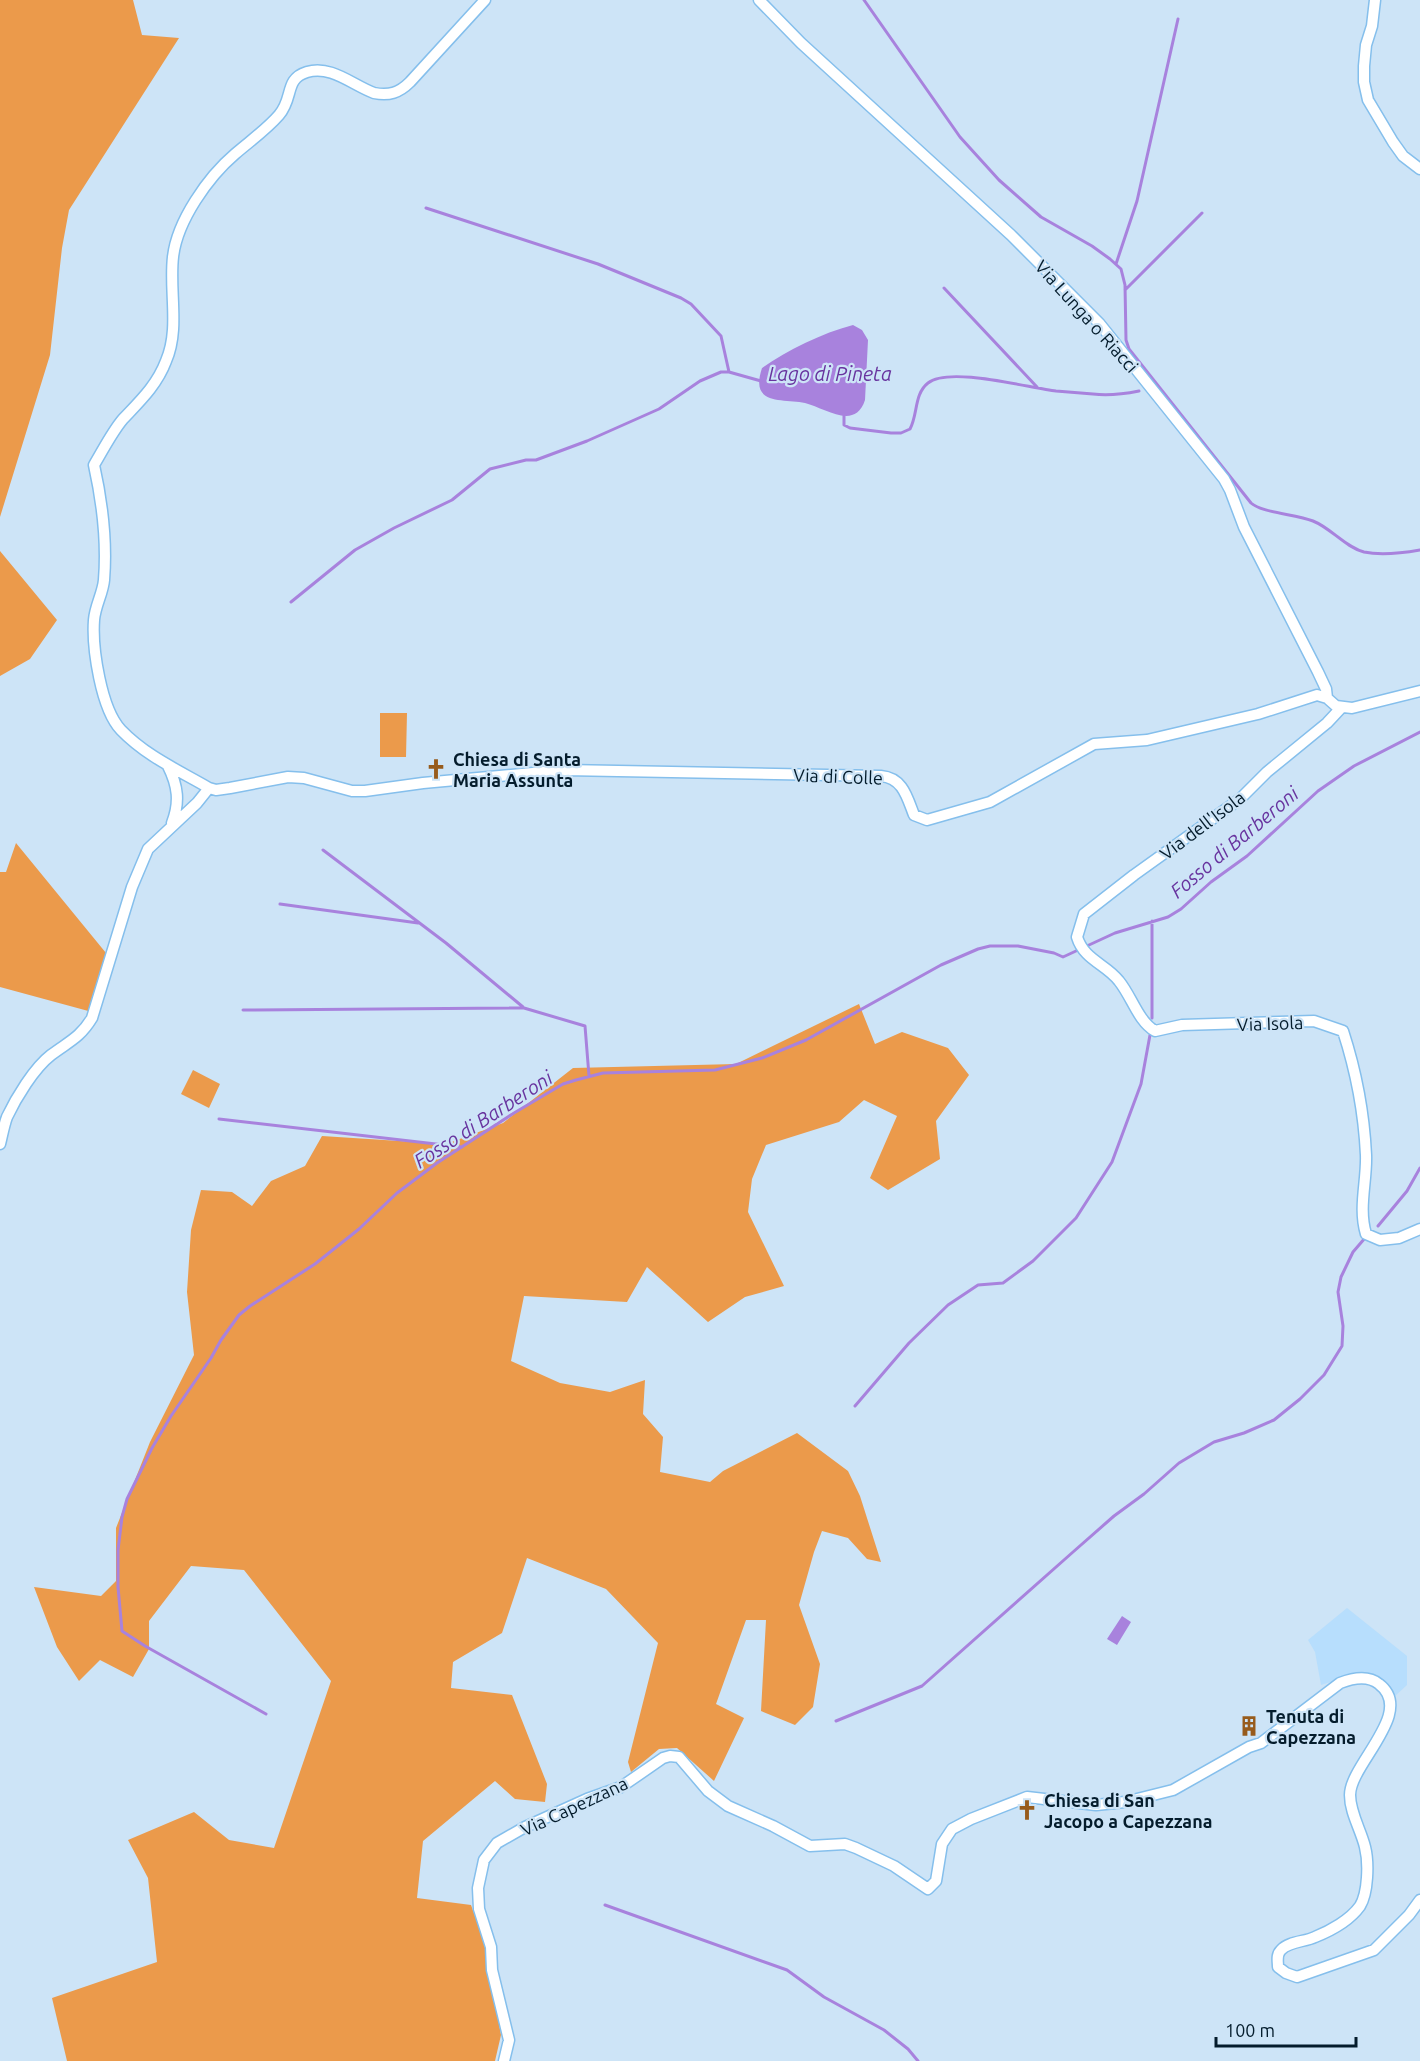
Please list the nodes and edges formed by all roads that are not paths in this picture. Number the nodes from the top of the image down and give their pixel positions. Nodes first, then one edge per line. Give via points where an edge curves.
1 (485, 0) edge
2 (759, 0) edge
3 (1375, 0) edge
4 (1420, 169) edge
5 (1420, 691) edge
6 (1327, 698) junction
7 (1341, 708) junction
8 (168, 766) junction
9 (209, 788) junction
10 (171, 826) junction
11 (1081, 947) joint
12 (0, 1144) edge
13 (1420, 1229) edge
14 (1420, 1900) edge
15 (504, 2061) edge

1 - 8 street via 397,93 374,93 323,70 296,77 283,111 213,176 185,219 173,256 168,359 94,465 102,501 104,581 94,619 103,695 119,728
2 - 6 street, Via Lunga o Riacci via 1099,322 1230,490
3 - 4 street via 1364,66 1368,100 1403,156
5 - 7 street via 1361,708
6 - 7 street
6 - 9 street, Via di Colle via 1312,696 1258,714 1147,740 1094,744 990,802 927,819 914,815 900,784 881,776 565,770 365,791 288,777
7 - 11 street, Via dell'Isola via 1240,799 1084,914 1077,933
8 - 9 street
8 - 10 street via 176,780 178,797
9 - 10 street
10 - 12 street via 148,849 132,887 92,1018 80,1035 35,1071 7,1118
11 - 13 street, Via Isola via 1118,979 1146,1025 1155,1031 1182,1025 1314,1021 1343,1031 1363,1112 1366,1157 1362,1220 1366,1234 1380,1240 1399,1238
14 - 15 street, Via Capezzana via 1374,1950 1297,1977 1278,1967 1277,1956 1286,1946 1314,1938 1340,1924 1359,1906 1366,1891 1366,1849 1350,1804 1350,1791 1390,1711 1386,1691 1372,1679 1340,1683 1261,1743 1173,1790 1096,1805 1027,1797 971,1819 952,1829 942,1844 936,1881 928,1889 894,1866 856,1848 810,1846 728,1806 708,1791 679,1757 670,1756 621,1787 525,1827 497,1843 484,1860 478,1888 479,1909 492,1947 492,1970 509,2040

